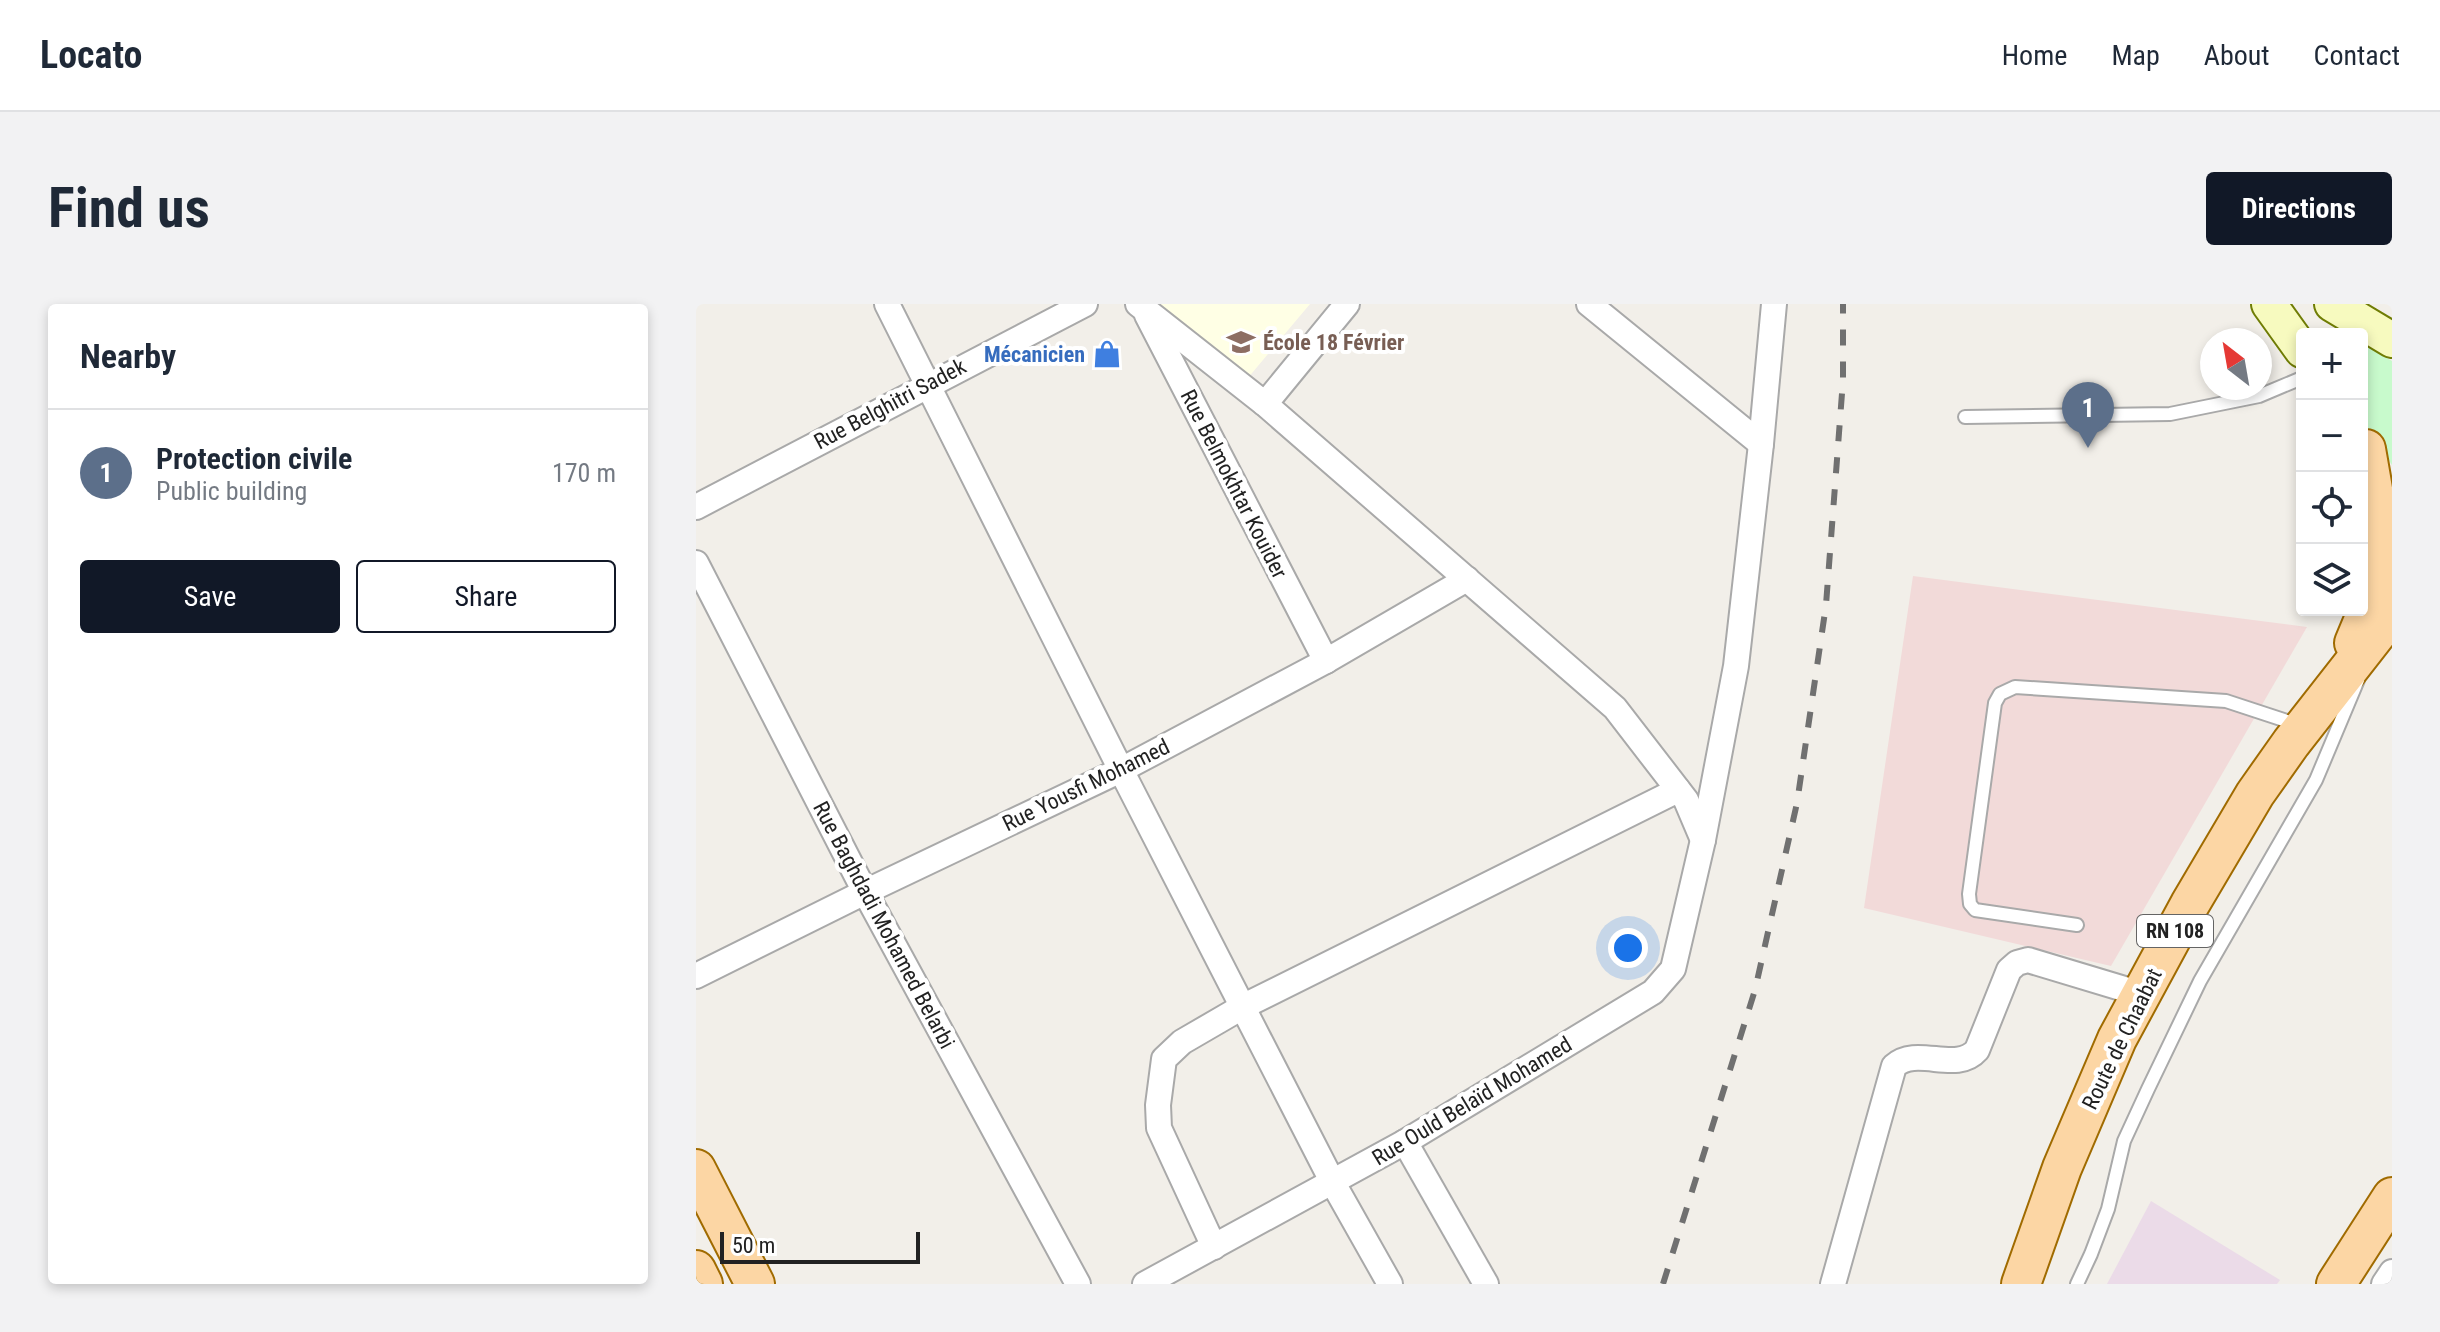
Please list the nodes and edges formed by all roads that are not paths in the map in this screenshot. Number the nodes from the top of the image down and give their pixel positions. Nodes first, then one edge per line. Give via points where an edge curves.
1 (887, 304) edge
2 (1085, 304) edge
3 (1347, 304) edge
4 (1589, 304) edge
5 (1774, 304) edge
6 (2269, 304) edge
7 (2332, 304) edge
8 (1140, 305) edge
9 (2383, 338) edge
10 (2296, 342) edge
11 (2296, 381) edge
12 (927, 384) junction
13 (1265, 404) junction
14 (1965, 417) dead end
15 (1761, 444) junction
16 (2368, 454) edge
17 (2368, 467) edge
18 (2392, 505) edge
19 (696, 507) edge
20 (696, 563) edge
21 (1467, 579) junction
22 (2383, 627) edge
23 (1326, 661) junction
24 (2337, 684) junction
25 (2303, 727) junction
26 (1121, 770) junction
27 (1678, 790) junction
28 (1703, 840) junction
29 (865, 892) junction
30 (2077, 925) dead end
31 (696, 976) edge
32 (2141, 994) junction
33 (1244, 1006) junction
34 (1405, 1142) junction
35 (696, 1169) edge
36 (1333, 1183) junction
37 (2392, 1197) edge
38 (1214, 1247) junction
39 (696, 1270) edge
40 (2392, 1272) edge
41 (703, 1284) edge
42 (755, 1284) edge
43 (1078, 1284) edge
44 (1145, 1284) edge
45 (1390, 1284) edge
46 (1486, 1284) edge
47 (1833, 1284) edge
48 (2021, 1284) edge
49 (2077, 1284) edge
50 (2336, 1284) edge
51 (2384, 1284) edge

1 - 12 street
2 - 12 street, Rue Belghitri Sadek
3 - 13 street
4 - 15 street
5 - 15 street, Rue Ould Belaïd Mohamed
6 - 10 street
7 - 9 street
8 - 13 street
8 - 23 street, Rue Belmokhtar Kouider
11 - 14 lane via 2259,396 2170,414
12 - 19 street, Rue Belghitri Sadek
12 - 26 street
13 - 21 street
15 - 28 street, Rue Ould Belaïd Mohamed via 1736,666
16 - 18 street
17 - 24 main road via 2384,552 2379,583
20 - 29 street, Rue Baghdadi Mohamed Belarbi
21 - 23 street, Rue Yousfi Mohamed
21 - 27 street via 1615,708
22 - 24 main road, Route de Chaabat / RN 108
22 - 49 lane via 2316,780 2200,981 2130,1128 2108,1209
23 - 26 street, Rue Yousfi Mohamed
24 - 25 main road, Route de Chaabat / RN 108
25 - 30 lane via 2226,701 2015,687 2000,694 1970,904 1975,910
25 - 32 main road, Route de Chaabat / RN 108 via 2255,794
26 - 29 street, Rue Yousfi Mohamed
26 - 33 street
27 - 28 street
27 - 33 street
28 - 34 street, Rue Ould Belaïd Mohamed via 1673,969 1653,992
29 - 31 street, Rue Yousfi Mohamed
29 - 43 street, Rue Baghdadi Mohamed Belarbi
32 - 47 street via 2028,960 2017,963 2009,970 1971,1057 1911,1058 1894,1066
32 - 48 main road, Route de Chaabat / RN 108 via 2062,1168
33 - 36 street
33 - 38 street via 1182,1042 1164,1059 1158,1105 1159,1128
34 - 36 street, Rue Ould Belaïd Mohamed
34 - 46 street
35 - 42 main road
36 - 38 street, Rue Ould Belaïd Mohamed
36 - 45 street
37 - 50 main road
38 - 44 street, Rue Ould Belaïd Mohamed
39 - 41 main road
40 - 51 street

